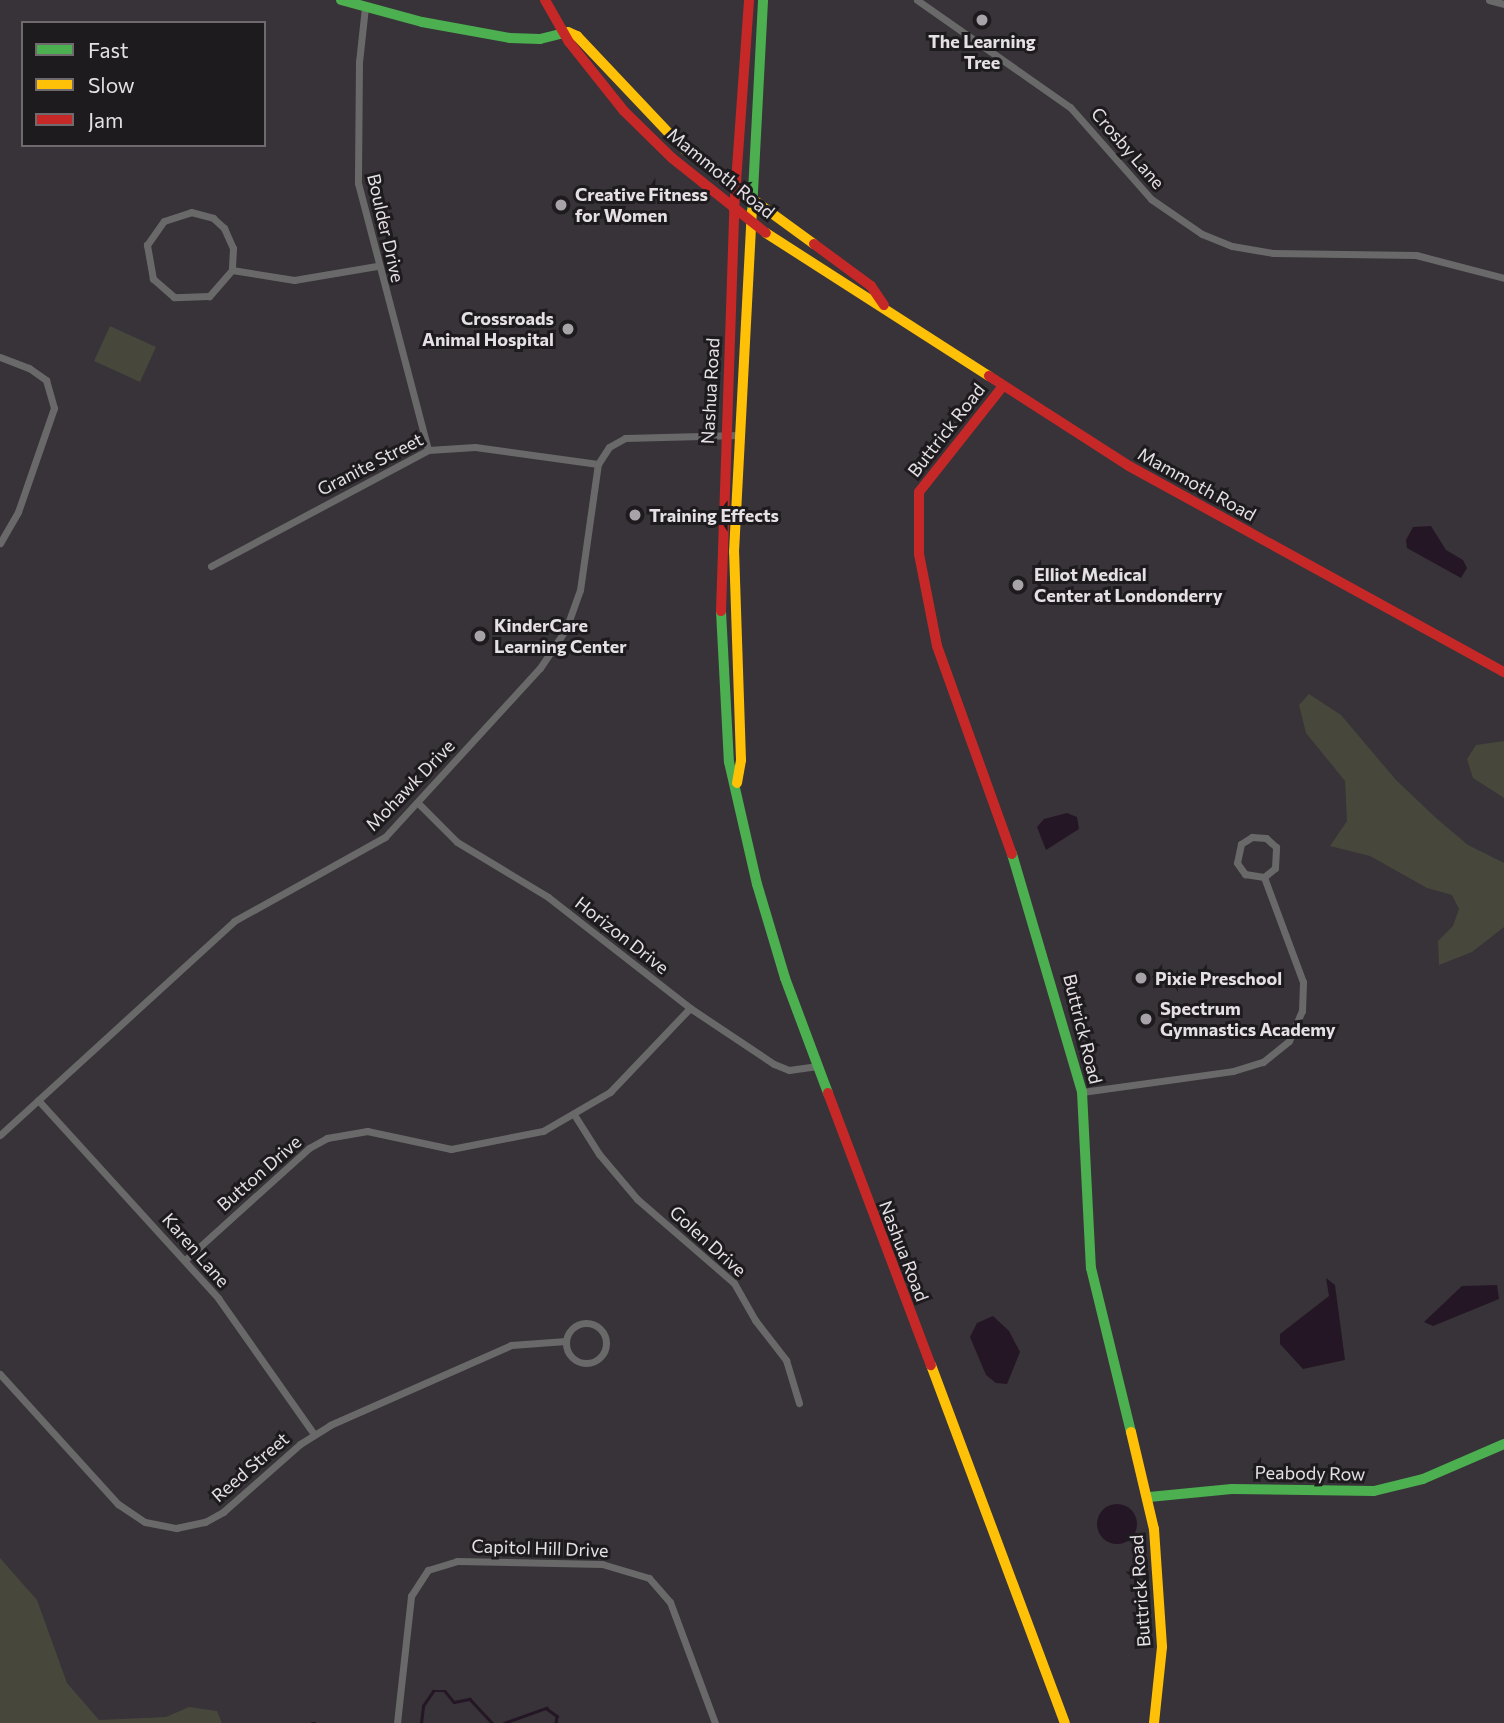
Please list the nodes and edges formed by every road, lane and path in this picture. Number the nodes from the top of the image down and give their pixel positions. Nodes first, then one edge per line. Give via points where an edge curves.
1 (341, 0) edge
2 (545, 0) edge
3 (750, 0) edge
4 (763, 0) edge
5 (917, 0) edge
6 (1489, 0) edge
7 (1504, 4) edge
8 (365, 7) junction
9 (568, 32) junction
10 (736, 189) junction
11 (755, 204) junction
12 (734, 210) junction
13 (751, 223) junction
14 (377, 266) junction
15 (232, 270) junction
16 (1504, 278) edge
17 (885, 306) junction
18 (0, 357) edge
19 (1003, 386) junction
20 (725, 435) junction
21 (740, 435) junction
22 (428, 450) junction
23 (598, 464) junction
24 (0, 542) edge
25 (211, 566) dead end
26 (1504, 672) edge
27 (737, 783) junction
28 (418, 803) junction
29 (1264, 877) junction
30 (690, 1008) junction
31 (816, 1066) junction
32 (1082, 1092) junction
33 (38, 1100) junction
34 (575, 1116) junction
35 (0, 1135) edge
36 (185, 1260) junction
37 (566, 1341) junction
38 (0, 1374) edge
39 (799, 1403) dead end
40 (314, 1434) junction
41 (1504, 1444) edge
42 (1149, 1497) junction
43 (397, 1723) edge
44 (715, 1723) edge
45 (1065, 1723) edge
46 (1154, 1723) edge

1 - 8 main road
2 - 9 main road, Mammoth Road
3 - 10 main road, Nashua Road
4 - 11 main road, Nashua Road
5 - 16 street, Crosby Lane via 1070,107 1146,194 1202,234 1232,246 1273,253 1416,255
6 - 7 street
8 - 9 main road via 510,38 540,39
8 - 14 street, Boulder Drive via 356,168
9 - 10 main road, Mammoth Road via 577,36 684,149
9 - 12 main road, Mammoth Road via 569,41 632,120
10 - 11 main road, Mammoth Road
10 - 12 main road, Nashua Road
11 - 13 main road, Nashua Road
11 - 17 main road, Mammoth Road via 871,286
12 - 13 main road, Mammoth Road
12 - 20 main road, Nashua Road
13 - 17 main road, Mammoth Road via 863,297
13 - 21 main road, Nashua Road
14 - 15 street via 294,280
14 - 22 street, Boulder Drive
15 - 15 street via 228,234 206,215 177,214 158,226 150,238 149,273 174,297 208,296
17 - 19 main road, Mammoth Road
18 - 24 street via 29,368 49,384 54,408 18,512
19 - 26 main road, Mammoth Road via 1140,473
19 - 32 main road, Buttrick Road via 919,492 919,554 937,646 992,790 1051,974
20 - 21 street
20 - 23 street via 625,438 608,447
20 - 27 main road, Nashua Road via 720,659 729,762
21 - 27 main road, Nashua Road via 734,552 741,760
22 - 23 street, Granite Street via 475,447
22 - 25 street, Granite Street
23 - 28 street, Mohawk Drive via 584,570 566,628 540,668
27 - 31 main road, Nashua Road via 764,908
28 - 30 street, Horizon Drive via 457,842 548,897
28 - 33 street, Mohawk Drive via 376,844 234,921
29 - 29 street via 1245,874 1237,863 1241,844 1252,837 1266,838 1276,847 1275,868
29 - 32 street via 1303,982 1302,1011 1289,1041 1263,1062 1233,1071
30 - 31 street, Horizon Drive via 781,1068
30 - 34 street, Button Drive via 625,1079
31 - 45 main road, Nashua Road
32 - 42 main road, Buttrick Road via 1091,1268
33 - 35 street, Mohawk Drive
33 - 36 street, Karen Lane
34 - 36 street, Button Drive via 527,1135 459,1149 434,1148 367,1132 327,1138 309,1148
34 - 39 street, Golen Drive via 599,1154 637,1199 734,1283 786,1360
36 - 40 street, Karen Lane
37 - 37 street via 572,1358 585,1363 599,1359 606,1343 599,1327 587,1322 571,1329
37 - 40 street, Reed Street via 528,1341 502,1349
38 - 40 street, Reed Street via 118,1504 155,1526 188,1527 215,1518
41 - 42 main road, Peabody Row via 1423,1479 1384,1490 1232,1489
42 - 46 main road, Buttrick Road via 1161,1601 1162,1662
43 - 44 street, Capitol Hill Drive via 411,1596 428,1570 457,1561 602,1564 649,1578 670,1602

